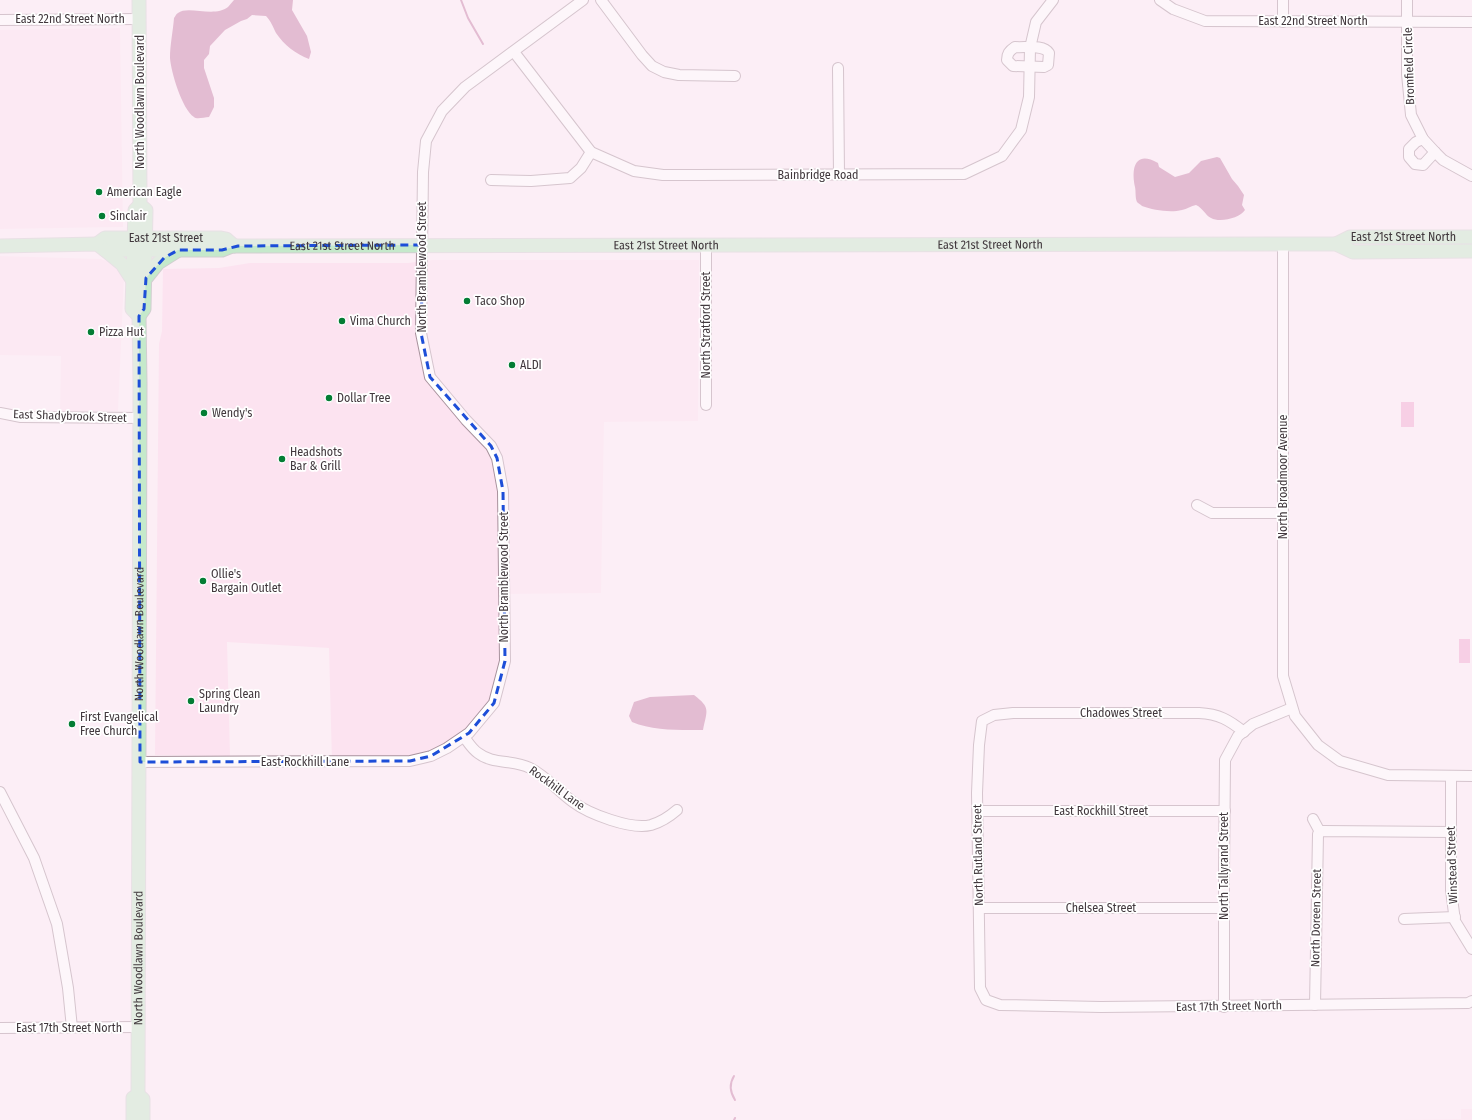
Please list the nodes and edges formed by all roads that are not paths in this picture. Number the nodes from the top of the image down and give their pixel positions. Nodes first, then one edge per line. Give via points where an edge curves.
1 (139, 0) edge
2 (583, 0) edge
3 (601, 0) edge
4 (1053, 0) edge
5 (1283, 0) edge
6 (1406, 0) edge
7 (1163, 1) edge
8 (139, 19) junction
9 (0, 20) edge
10 (1407, 21) junction
11 (1283, 22) junction
12 (1472, 22) edge
13 (1030, 48) junction
14 (514, 52) junction
15 (1030, 66) junction
16 (838, 68) dead end
17 (735, 76) dead end
18 (1423, 139) junction
19 (591, 152) junction
20 (1435, 152) junction
21 (839, 175) junction
22 (1472, 176) edge
23 (491, 180) dead end
24 (1472, 237) edge
25 (140, 244) junction
26 (706, 244) junction
27 (1336, 244) junction
28 (423, 245) junction
29 (1283, 245) junction
30 (0, 246) edge
31 (234, 246) junction
32 (101, 247) junction
33 (178, 250) junction
34 (1472, 252) edge
35 (139, 280) junction
36 (706, 405) dead end
37 (0, 414) edge
38 (140, 418) junction
39 (1197, 505) dead end
40 (1284, 513) junction
41 (1292, 708) junction
42 (994, 715) joint
43 (1244, 732) junction
44 (464, 737) junction
45 (140, 762) junction
46 (1451, 776) junction
47 (1472, 776) edge
48 (0, 792) edge
49 (677, 810) dead end
50 (978, 811) junction
51 (1225, 811) junction
52 (1313, 819) dead end
53 (1320, 832) junction
54 (1451, 832) junction
55 (979, 908) junction
56 (1224, 908) junction
57 (1455, 917) junction
58 (1404, 919) dead end
59 (1472, 949) edge
60 (986, 1000) joint
61 (1472, 1002) edge
62 (1315, 1005) junction
63 (1224, 1006) junction
64 (138, 1027) junction
65 (0, 1028) edge
66 (72, 1028) junction
67 (138, 1095) junction
68 (133, 1120) edge
69 (143, 1120) edge

1 - 8 main road, North Woodlawn Boulevard
2 - 14 street, North Bramblewood Street
3 - 17 street via 652,66 679,75
4 - 13 street, Bainbridge Road via 1036,22
5 - 11 street
6 - 10 street, Bromfield Circle
7 - 11 street, East 22nd Street North via 1172,9 1205,21
8 - 9 street, East 22nd Street North
8 - 25 main road, North Woodlawn Boulevard via 140,205 146,210
10 - 11 street, East 22nd Street North
10 - 12 street, East 22nd Street North
10 - 18 street, Bromfield Circle via 1407,74 1411,115
13 - 15 street, Bainbridge Road
13 - 15 street via 1046,49 1049,53 1048,65
13 - 15 street via 1015,47 1010,50 1007,60 1013,66
14 - 19 street, Bainbridge Road
14 - 28 street, North Bramblewood Street via 464,87 442,111 426,141 423,172
15 - 21 street, Bainbridge Road via 1029,97 1021,130 1002,156 964,174
16 - 21 street
18 - 20 street, Bromfield Circle
18 - 20 street via 1409,149 1409,157 1415,164 1423,165
19 - 21 street, Bainbridge Road via 634,171 663,175
19 - 23 street via 570,178
20 - 22 street, Bromfield Circle via 1443,160
24 - 27 main road, East 21st Street North via 1350,237
25 - 31 main road, East 21st Street via 221,238
25 - 32 main road, East 21st Street via 105,238
25 - 33 main road, East 21st Street North
25 - 35 main road, North Woodlawn Boulevard
26 - 28 main road, East 21st Street North
26 - 29 main road, East 21st Street North
26 - 36 street, North Stratford Street
27 - 29 main road, East 21st Street North
27 - 34 main road, East 21st Street North via 1353,252
28 - 31 main road, East 21st Street North
28 - 44 street, North Bramblewood Street via 421,333 430,377 491,446 497,458 503,491 505,661 494,703
29 - 40 street, North Broadmoor Avenue
30 - 32 main road
31 - 33 main road, East 21st Street North via 222,250
32 - 35 main road
33 - 35 main road via 158,262
35 - 38 main road, North Woodlawn Boulevard via 144,309 139,316
37 - 38 street, East Shadybrook Street via 21,417
38 - 45 main road, North Woodlawn Boulevard
39 - 40 street via 1212,513
40 - 41 street, North Broadmoor Avenue via 1283,676
41 - 43 street, North Tallyrand Street via 1253,724
41 - 46 street via 1295,716 1318,745 1340,761 1388,776
42 - 43 street, Chadowes Street via 1212,714 1229,721
42 - 50 street, North Rutland Street via 982,721
43 - 51 street, North Tallyrand Street via 1238,736 1226,760
44 - 45 street, East Rockhill Lane via 431,756 410,761
44 - 49 street, Rockhill Lane via 477,753 484,757 519,763 531,768 575,804 596,815 640,826 662,821
45 - 64 main road, North Woodlawn Boulevard
46 - 47 street
46 - 54 street, Winstead Street
48 - 66 street via 34,858 57,924
50 - 51 street, East Rockhill Street
50 - 55 street, North Rutland Street
51 - 56 street, North Tallyrand Street
52 - 53 street
53 - 54 street
53 - 62 street, North Doreen Street
54 - 57 street, Winstead Street via 1451,890
55 - 56 street, Chelsea Street
55 - 60 street, North Rutland Street via 980,988
56 - 63 street, North Tallyrand Street
57 - 58 street
57 - 59 street, Winstead Street
60 - 63 street, East 17th Street North via 1000,1006
61 - 62 street, East 17th Street North
62 - 63 street, East 17th Street North
64 - 66 street, East 17th Street North
64 - 67 main road, North Woodlawn Boulevard
65 - 66 street, East 17th Street North
67 - 68 main road, North Woodlawn Boulevard via 133,1098
67 - 69 main road, North Woodlawn Boulevard via 142,1099

